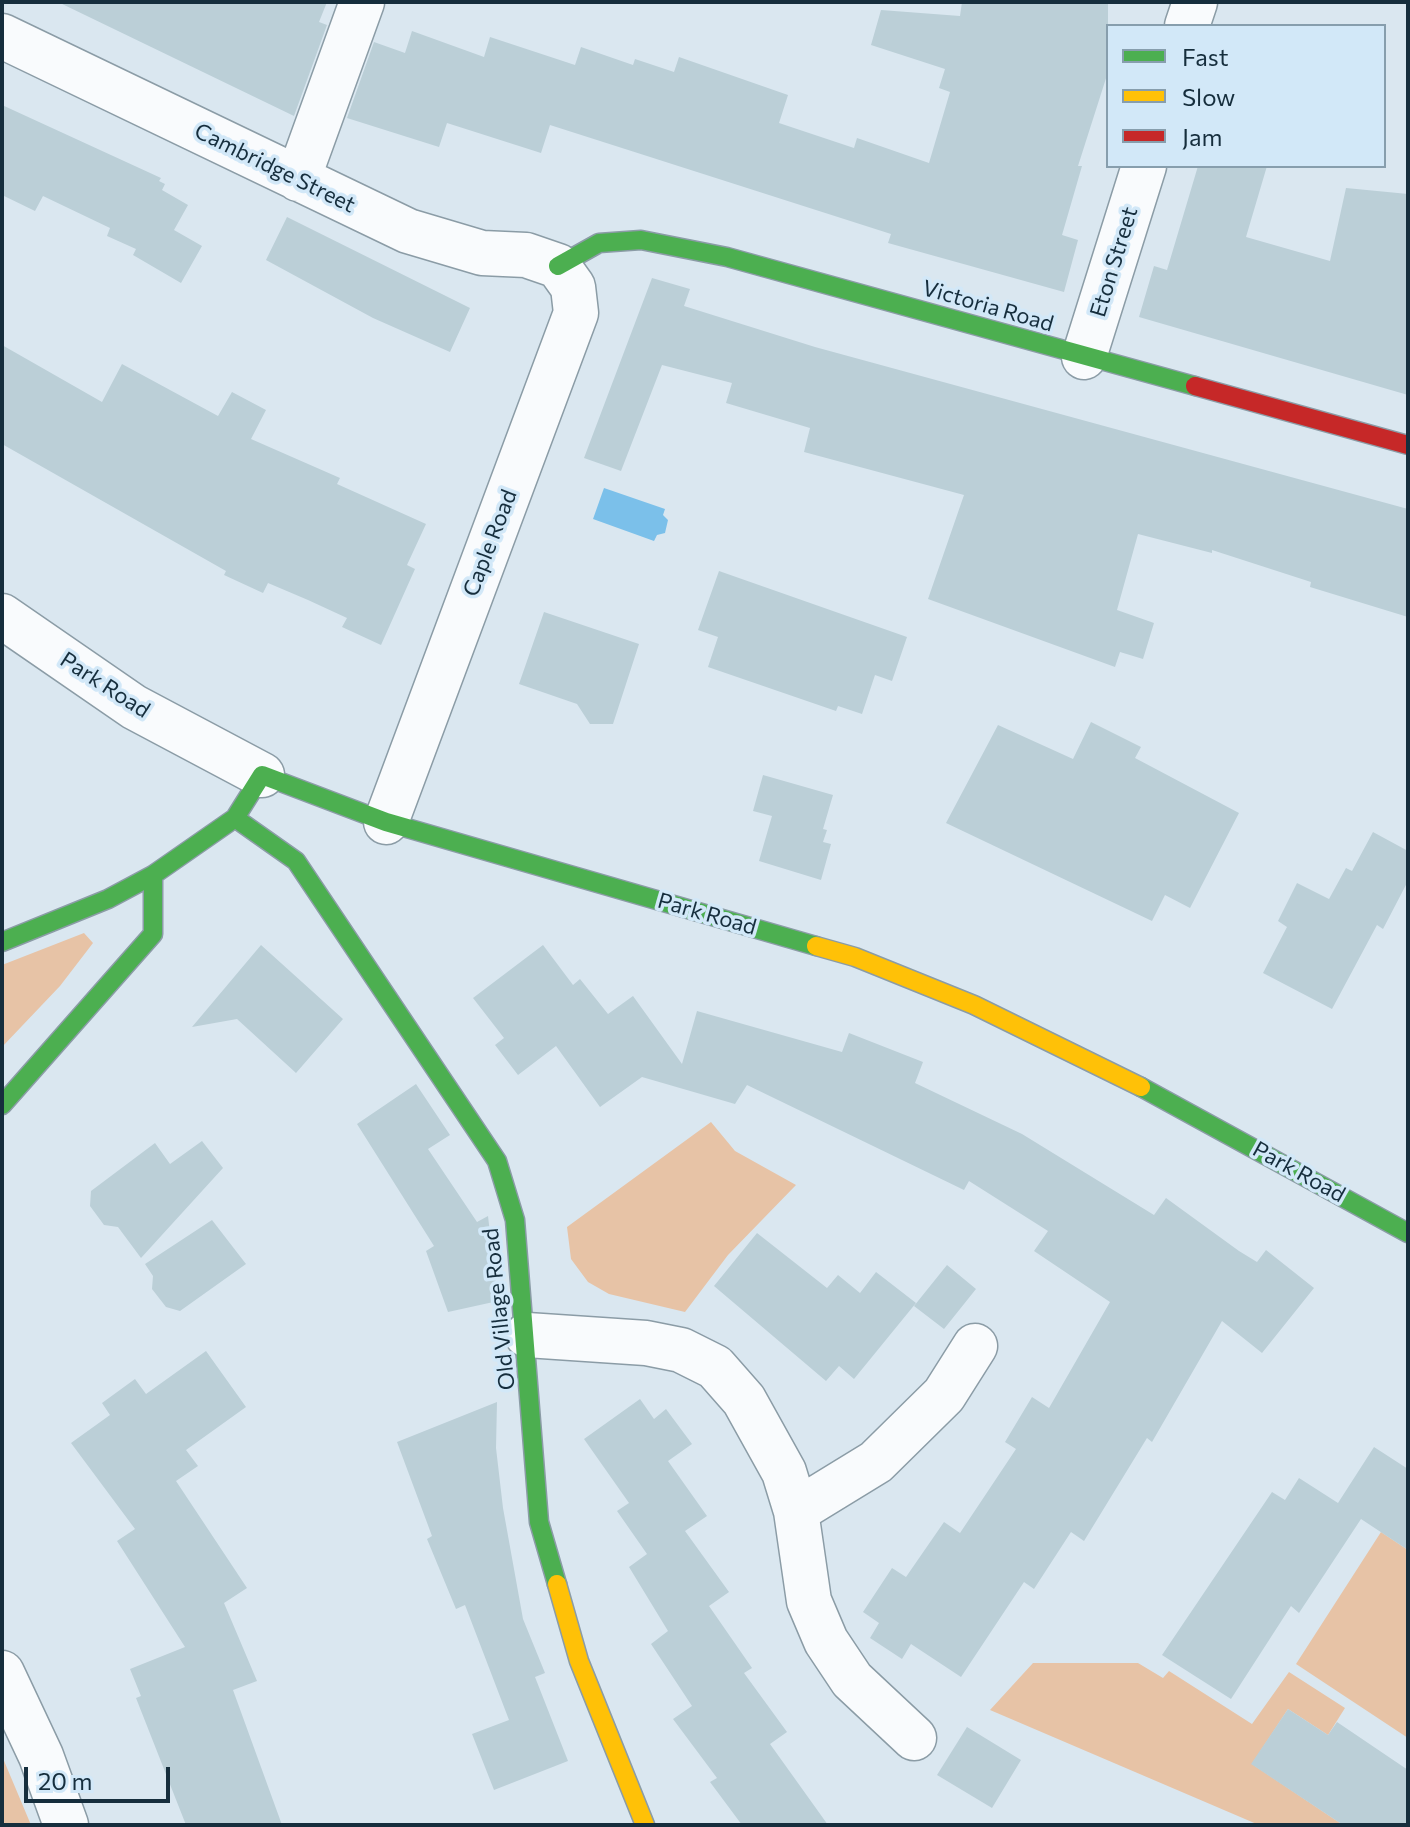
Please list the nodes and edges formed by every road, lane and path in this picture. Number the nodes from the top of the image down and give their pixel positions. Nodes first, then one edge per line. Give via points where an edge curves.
1 (362, 2) edge
2 (1195, 2) edge
3 (1188, 24) edge
4 (2, 36) edge
5 (1143, 168) edge
6 (298, 179) junction
7 (558, 266) junction
8 (1084, 357) junction
9 (1408, 445) edge
10 (2, 616) edge
11 (262, 775) junction
12 (235, 818) junction
13 (386, 822) junction
14 (153, 875) junction
15 (2, 942) edge
16 (2, 1105) edge
17 (1408, 1233) edge
18 (527, 1335) junction
19 (975, 1346) dead end
20 (796, 1511) junction
21 (2, 1673) edge
22 (914, 1738) dead end
23 (66, 1825) edge
24 (645, 1825) edge

1 - 6 street
2 - 3 street
4 - 6 street, Cambridge Street
5 - 8 street, Eton Street
6 - 7 street, Cambridge Street via 408,231 482,253 526,255
7 - 8 street, Victoria Road via 599,243 641,240 727,257
7 - 13 street, Caple Road via 573,287 576,313
8 - 9 street, Victoria Road
10 - 11 street, Park Road via 134,707
11 - 12 street
11 - 13 street, Park Road
12 - 14 street
12 - 18 street, Old Village Road via 296,861 497,1161 515,1220
13 - 17 street, Park Road via 855,957 974,1005 1164,1099
14 - 15 street
14 - 16 street via 153,934
18 - 20 street via 646,1343 681,1350 715,1367 766,1436
18 - 24 street, Old Village Road via 539,1522 579,1661
19 - 20 street via 944,1395 876,1462
20 - 22 street via 809,1601 826,1641 852,1680
21 - 23 street

